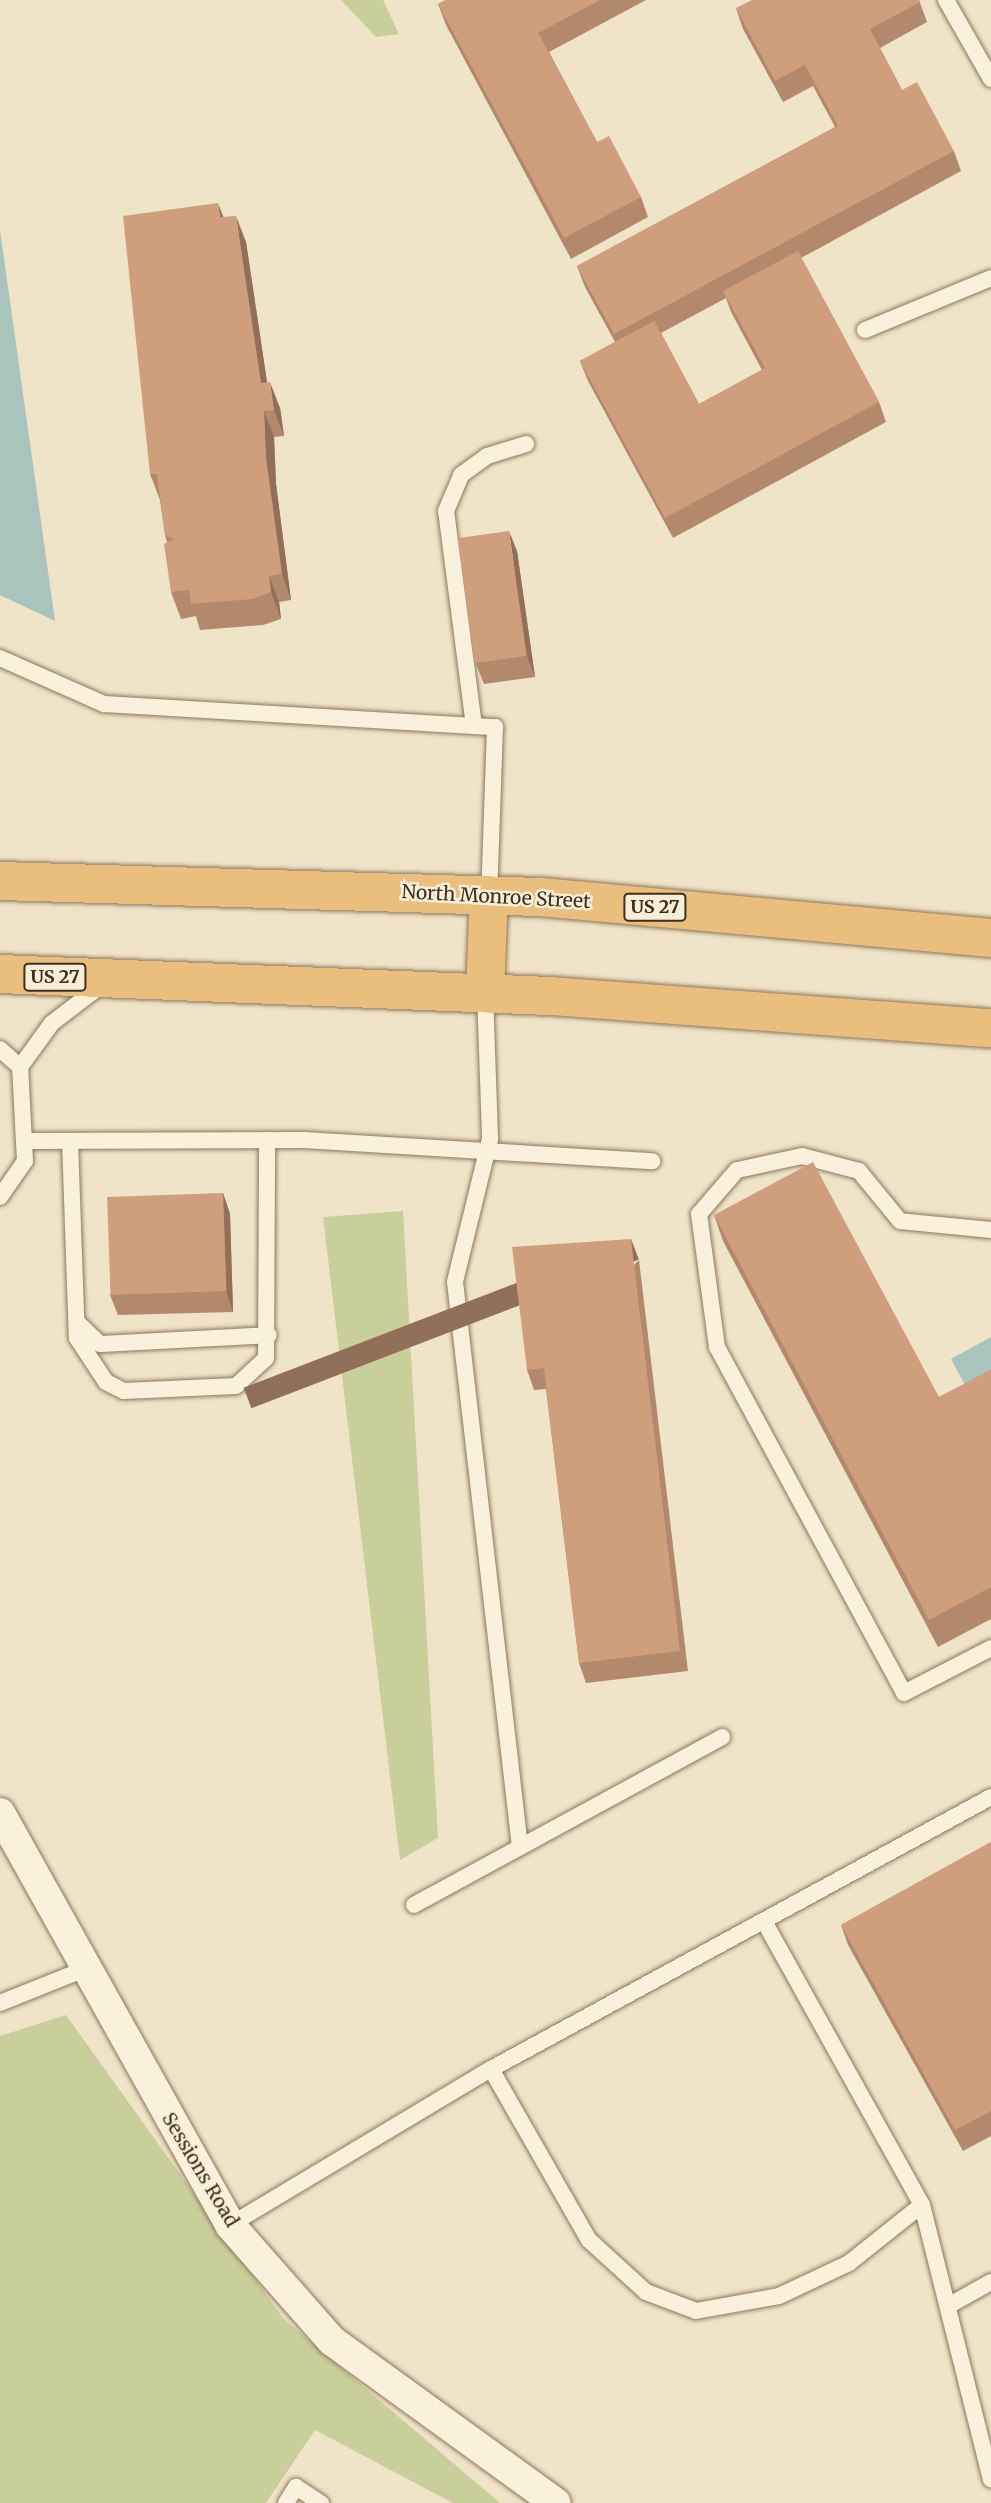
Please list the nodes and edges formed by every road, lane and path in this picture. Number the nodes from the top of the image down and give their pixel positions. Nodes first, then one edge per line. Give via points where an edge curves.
1 (946, 0) edge
2 (991, 79) edge
3 (991, 278) edge
4 (864, 330) dead end
5 (526, 444) dead end
6 (0, 658) edge
7 (474, 726) junction
8 (0, 881) edge
9 (489, 895) junction
10 (991, 938) edge
11 (0, 974) edge
12 (110, 979) junction
13 (485, 993) junction
14 (991, 1028) edge
15 (0, 1049) edge
16 (20, 1067) junction
17 (267, 1140) junction
18 (71, 1141) junction
19 (24, 1142) junction
20 (488, 1151) junction
21 (652, 1161) dead end
22 (0, 1197) edge
23 (991, 1230) edge
24 (74, 1315) junction
25 (269, 1335) junction
26 (991, 1647) edge
27 (722, 1737) dead end
28 (991, 1797) edge
29 (0, 1814) edge
30 (520, 1847) junction
31 (414, 1905) dead end
32 (764, 1921) junction
33 (85, 1969) junction
34 (0, 2003) edge
35 (491, 2069) junction
36 (922, 2205) junction
37 (230, 2225) junction
38 (991, 2282) edge
39 (948, 2306) junction
40 (990, 2474) edge
41 (286, 2503) edge
42 (321, 2503) edge
43 (556, 2503) edge

1 - 2 lane
3 - 4 lane
5 - 7 lane via 487,456 461,475 446,511
6 - 7 lane via 104,704
7 - 9 lane via 495,727
8 - 9 highway, North Monroe Street / US 27
9 - 10 highway, North Monroe Street / US 27
9 - 13 highway
11 - 12 highway, US 27
12 - 13 highway, US 27
12 - 16 lane via 52,1023
13 - 14 highway, US 27
13 - 20 lane
15 - 16 lane
16 - 19 lane
17 - 18 lane
17 - 20 lane
17 - 25 lane
18 - 19 lane
18 - 24 lane
19 - 22 lane via 25,1161
20 - 21 lane
20 - 30 lane via 455,1282
23 - 26 lane via 900,1221 859,1171 802,1156 737,1170 699,1214 717,1347 904,1693
24 - 25 lane via 85,1336 100,1344
24 - 25 lane via 88,1360 106,1382 124,1391 236,1386 265,1358
27 - 30 lane
28 - 32 lane
29 - 33 street, Sessions Road
30 - 31 lane
32 - 35 lane
32 - 36 lane
33 - 34 lane
33 - 37 street, Sessions Road
35 - 36 lane via 589,2240 646,2292 696,2311 779,2296 849,2263
35 - 37 lane
36 - 39 lane
37 - 43 street, Sessions Road via 332,2341
38 - 39 lane
39 - 40 lane
41 - 42 lane via 296,2487

